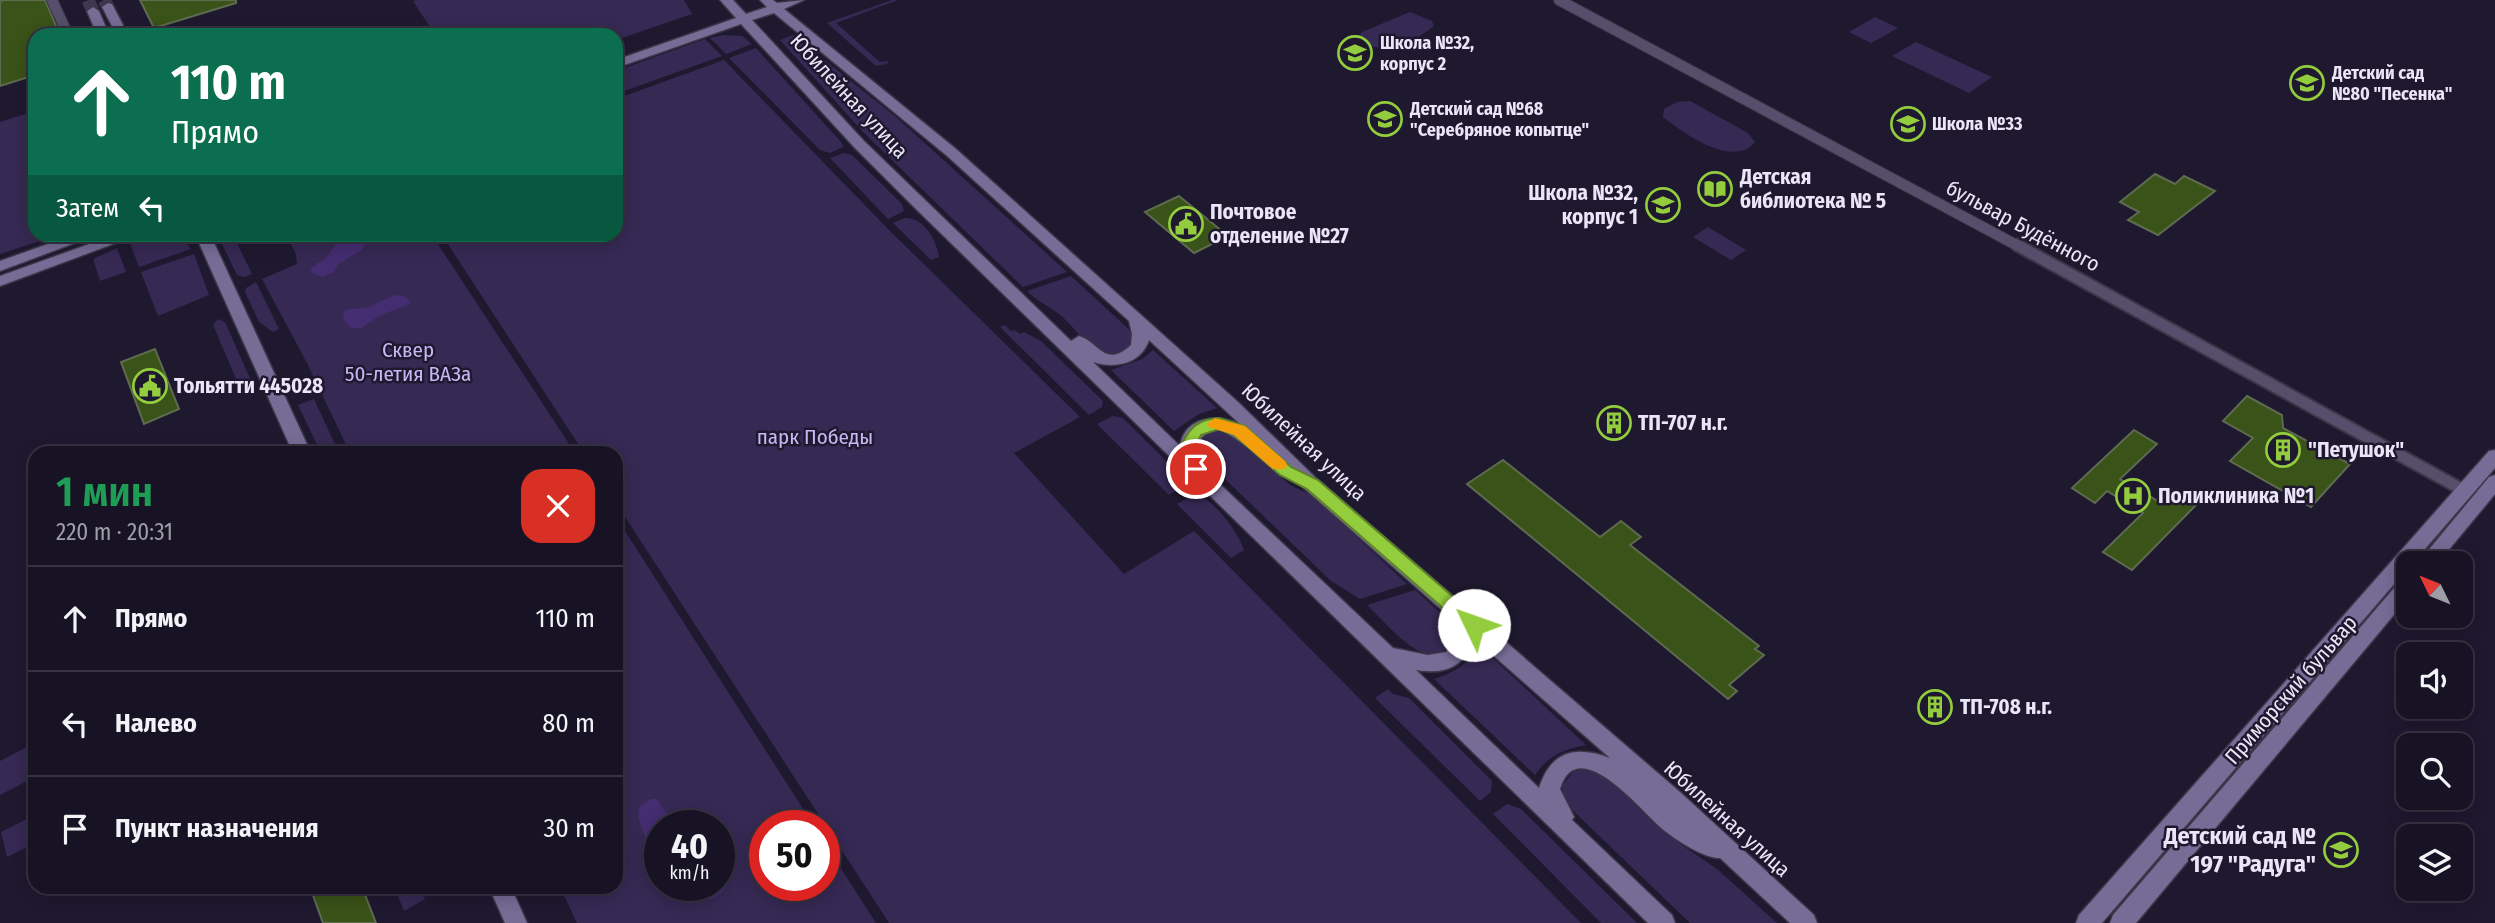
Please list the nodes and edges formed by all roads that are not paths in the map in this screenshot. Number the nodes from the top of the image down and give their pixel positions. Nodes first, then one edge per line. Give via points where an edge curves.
1 (52, 0) edge
2 (798, 0) edge
3 (1559, 0) edge
4 (768, 3) edge
5 (108, 7) tunnel mouth
6 (735, 10) edge
7 (93, 11) tunnel mouth
8 (117, 25) dead end
9 (65, 28) edge
10 (100, 28) edge
11 (623, 50) edge
12 (623, 61) edge
13 (69, 242) edge
14 (110, 242) edge
15 (206, 242) edge
16 (0, 266) edge
17 (0, 281) edge
18 (1029, 312) junction
19 (1136, 320) junction
20 (299, 446) edge
21 (2495, 456) edge
22 (1196, 469) junction
23 (2495, 482) edge
24 (1312, 485) junction
25 (2465, 491) junction
26 (2438, 551) edge
27 (2396, 599) edge
28 (1448, 602) junction
29 (1390, 656) junction
30 (1576, 837) junction
31 (1742, 862) junction
32 (503, 894) edge
33 (516, 923) edge
34 (1664, 923) edge
35 (1806, 923) edge
36 (2087, 923) edge
37 (2121, 923) edge

1 - 9 street
2 - 4 main road
3 - 25 street, бульвар Будённого
4 - 6 main road
4 - 19 main road, Юбилейная улица via 951,152
5 - 8 main road
6 - 11 main road
6 - 12 main road
6 - 18 main road, Юбилейная улица via 859,144
7 - 10 main road
13 - 16 main road
14 - 17 main road
15 - 20 main road
18 - 19 main road via 1058,323 1094,357 1109,360 1130,355 1137,348 1141,341
18 - 22 main road, Юбилейная улица
19 - 24 main road, Юбилейная улица
21 - 25 main road, Приморский бульвар
22 - 24 main road via 1188,446 1191,437 1201,427 1219,423 1239,430 1286,471
22 - 29 main road, Юбилейная улица
23 - 26 main road
24 - 28 main road, Юбилейная улица
25 - 36 main road, Приморский бульвар
27 - 37 main road
28 - 29 main road via 1463,636 1454,656 1437,664
28 - 31 main road, Юбилейная улица
29 - 30 main road, Юбилейная улица
30 - 31 main road via 1556,806 1549,790 1551,781 1553,773 1565,764 1594,761 1611,768 1678,828
30 - 34 main road, Юбилейная улица
31 - 35 main road, Юбилейная улица
32 - 33 main road

